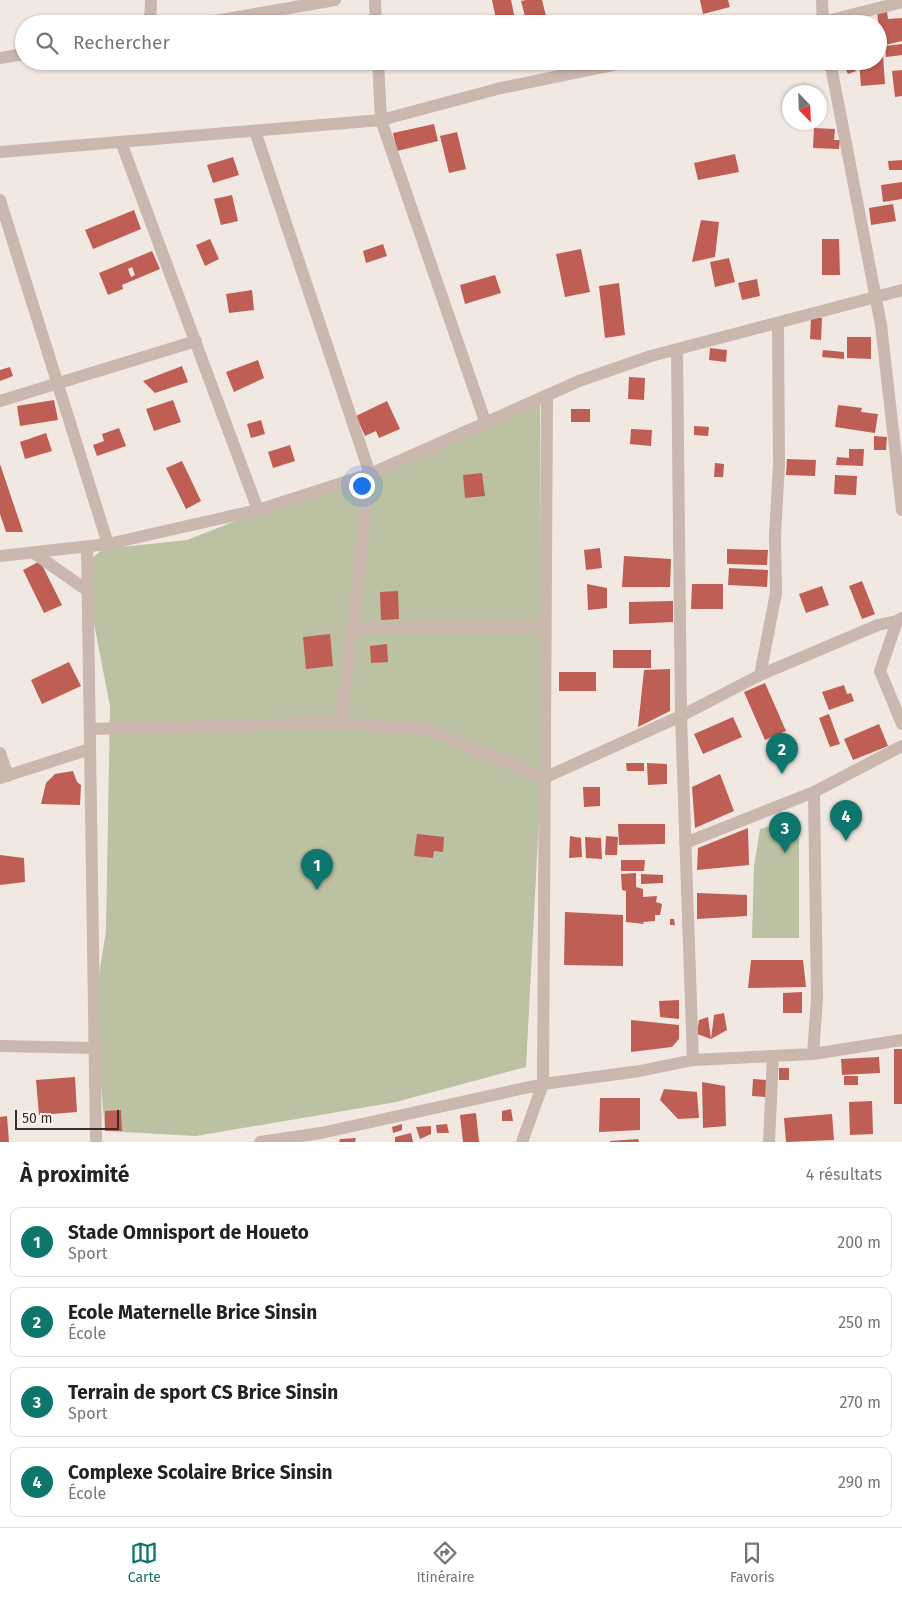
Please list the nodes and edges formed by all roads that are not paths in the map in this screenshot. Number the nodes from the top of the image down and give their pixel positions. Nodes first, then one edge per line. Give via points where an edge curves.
1 (151, 0) edge
2 (335, 0) edge
3 (375, 0) edge
4 (822, 0) edge
5 (902, 2) edge
6 (284, 4) edge
7 (150, 15) edge
8 (237, 15) edge
9 (376, 15) edge
10 (821, 15) edge
11 (851, 15) edge
12 (15, 56) edge
13 (0, 58) edge
14 (378, 70) edge
15 (588, 70) edge
16 (832, 70) edge
17 (381, 120) junction
18 (255, 131) junction
19 (121, 142) junction
20 (0, 152) edge
21 (0, 200) edge
22 (902, 290) edge
23 (876, 297) junction
24 (778, 323) junction
25 (196, 341) junction
26 (677, 350) junction
27 (56, 384) junction
28 (547, 396) junction
29 (0, 401) edge
30 (486, 424) junction
31 (899, 468) edge
32 (370, 474) junction
33 (258, 510) junction
34 (902, 510) edge
35 (108, 544) junction
36 (87, 548) junction
37 (34, 552) junction
38 (0, 556) edge
39 (88, 591) junction
40 (900, 620) edge
41 (546, 627) junction
42 (353, 628) junction
43 (760, 675) junction
44 (681, 716) junction
45 (342, 723) junction
46 (902, 724) edge
47 (90, 729) junction
48 (902, 746) edge
49 (90, 749) junction
50 (0, 753) edge
51 (4, 777) edge
52 (544, 778) junction
53 (814, 792) junction
54 (685, 843) junction
55 (902, 1040) edge
56 (0, 1046) edge
57 (95, 1048) junction
58 (814, 1054) junction
59 (773, 1056) junction
60 (693, 1060) junction
61 (543, 1084) junction
62 (321, 1137) edge
63 (96, 1142) edge
64 (260, 1142) edge
65 (522, 1142) edge
66 (769, 1142) edge

1 - 7 street
2 - 6 street
3 - 9 street
4 - 10 street
5 - 11 street
6 - 8 street
12 - 13 street
14 - 17 street
15 - 17 street via 501,88
16 - 23 street
17 - 18 street
17 - 30 street
18 - 19 street
18 - 32 street
19 - 20 street
19 - 25 street
21 - 27 street
22 - 23 street
23 - 24 street
23 - 31 street
24 - 26 street
24 - 43 street via 780,464 775,536 776,593
25 - 27 street
25 - 33 street
26 - 28 street via 578,381
26 - 44 street
27 - 29 street
27 - 35 street
28 - 30 street
28 - 41 street
30 - 32 street
31 - 34 street
32 - 33 street
32 - 42 street
33 - 35 street
35 - 36 street
36 - 37 street
36 - 39 street
37 - 38 street
37 - 39 street
39 - 47 street
40 - 43 street via 878,625
40 - 46 street via 880,671
41 - 42 street
41 - 52 street
42 - 45 street
43 - 44 street
44 - 52 street
44 - 54 street
45 - 47 street
45 - 52 street via 430,730
47 - 49 street
48 - 53 street
49 - 51 street
49 - 57 street
50 - 51 street
52 - 61 street
53 - 54 street
53 - 58 street via 817,999
54 - 60 street
55 - 58 street
56 - 57 street
57 - 63 street
58 - 59 street
59 - 60 street
59 - 66 street
60 - 61 street via 640,1072
61 - 62 street
61 - 65 street
62 - 64 street

